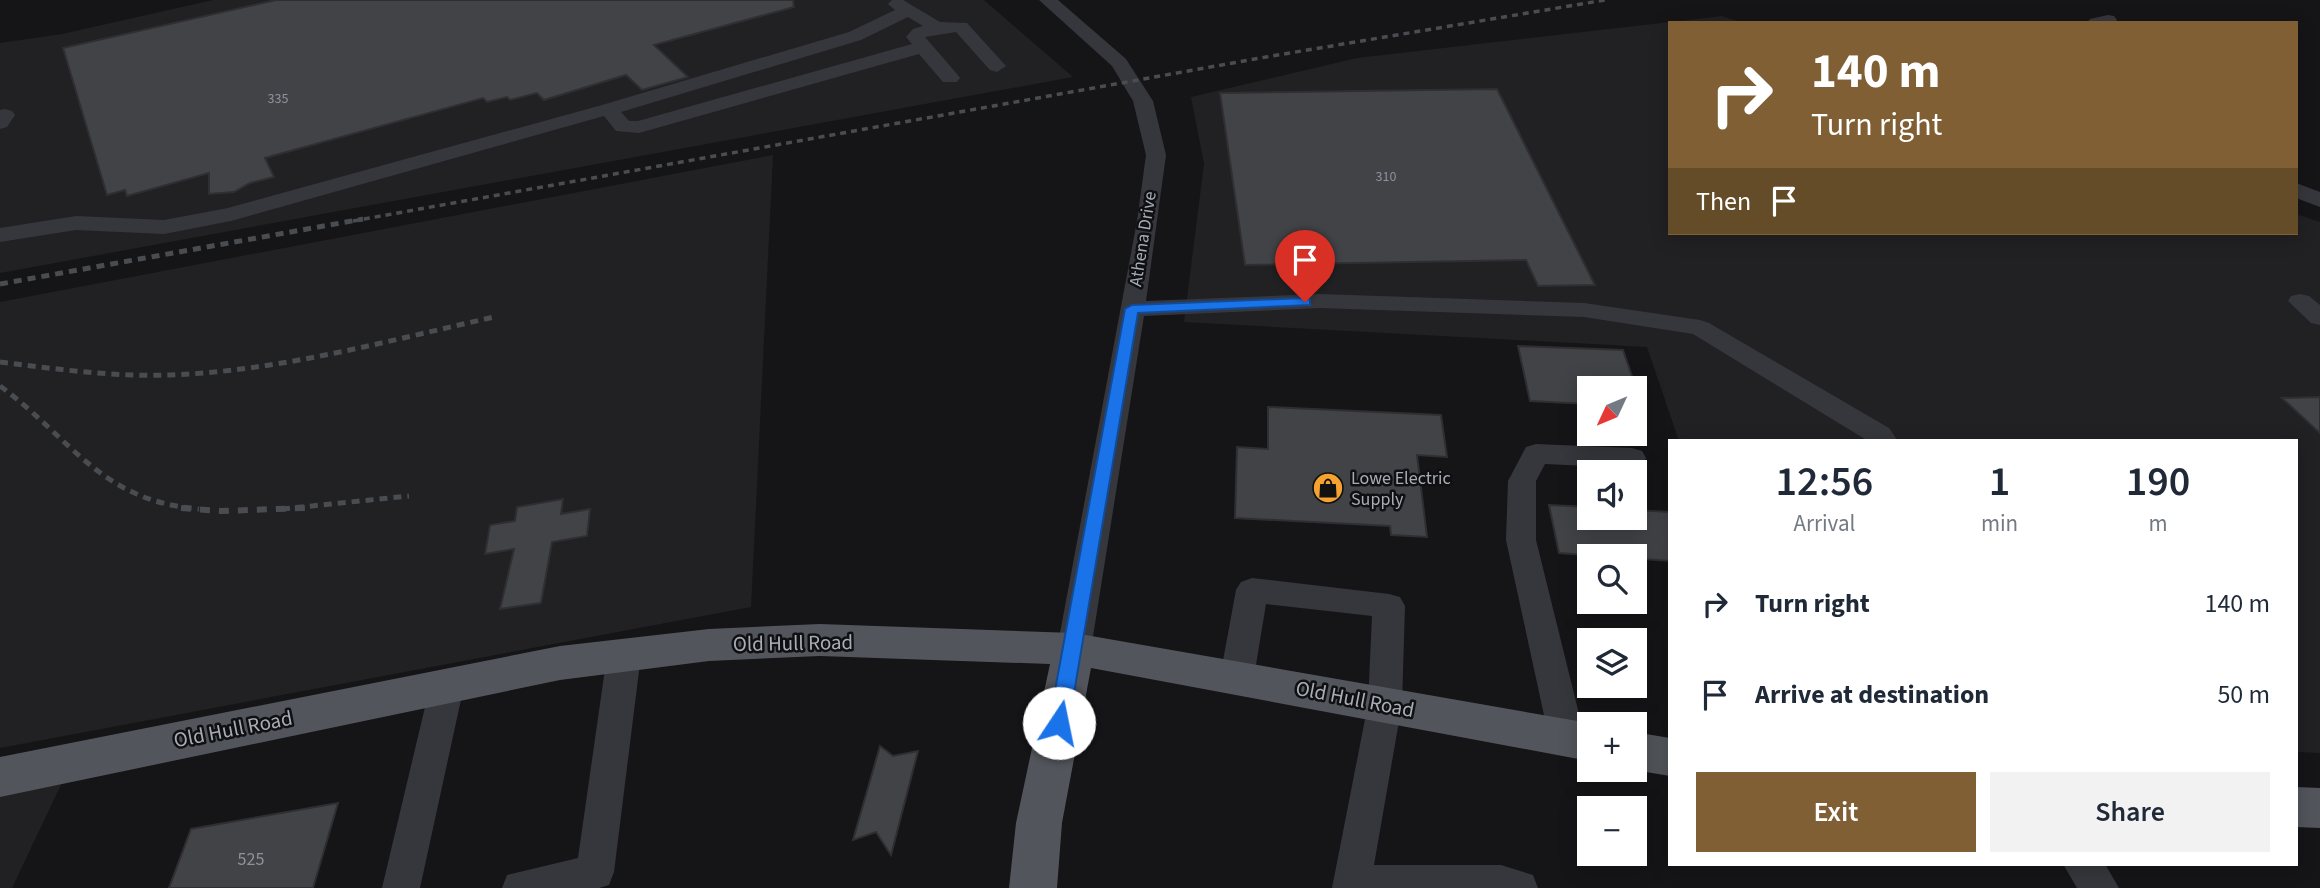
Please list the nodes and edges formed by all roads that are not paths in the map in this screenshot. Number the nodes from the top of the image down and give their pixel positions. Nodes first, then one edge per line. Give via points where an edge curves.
1 (1048, 0) edge
2 (901, 4) edge
3 (936, 29) junction
4 (923, 47) junction
5 (997, 66) dead end
6 (950, 78) dead end
7 (609, 109) junction
8 (2298, 191) edge
9 (2320, 200) edge
10 (0, 234) edge
11 (2300, 301) dead end
12 (1132, 309) junction
13 (2320, 318) edge
14 (1882, 439) edge
15 (1632, 458) dead end
16 (1073, 649) junction
17 (624, 655) junction
18 (1237, 677) junction
19 (447, 686) junction
20 (1385, 704) junction
21 (1577, 736) edge
22 (1577, 740) edge
23 (1647, 753) edge
24 (1668, 757) edge
25 (0, 777) edge
26 (2298, 807) edge
27 (2320, 808) edge
28 (2084, 866) edge
29 (1351, 886) edge
30 (401, 888) edge
31 (521, 888) edge
32 (1034, 888) edge
33 (1519, 888) edge
34 (2100, 888) edge

1 - 12 street, Athena Drive via 1119,63 1143,101 1156,155
2 - 3 street
2 - 7 street via 855,36
3 - 4 street via 915,34
3 - 5 street via 961,27
4 - 6 street
4 - 7 street via 639,127 624,127
7 - 10 street via 231,214 164,227 76,223
8 - 9 street
11 - 13 street
12 - 14 street via 1320,301 1584,310 1700,328
12 - 16 street, Athena Drive
15 - 21 street via 1536,454 1522,481 1521,540
16 - 17 main road, Old Hull Road via 820,640
16 - 18 main road, Old Hull Road
16 - 32 main road, Athena Drive via 1039,823
17 - 19 main road, Old Hull Road
17 - 31 street via 595,872
18 - 20 main road, Old Hull Road
18 - 20 street via 1252,590 1389,606
19 - 25 main road, Old Hull Road
19 - 30 street
20 - 22 main road, Old Hull Road
20 - 29 street
23 - 24 main road
26 - 27 main road
28 - 34 street
29 - 33 street via 1501,883

